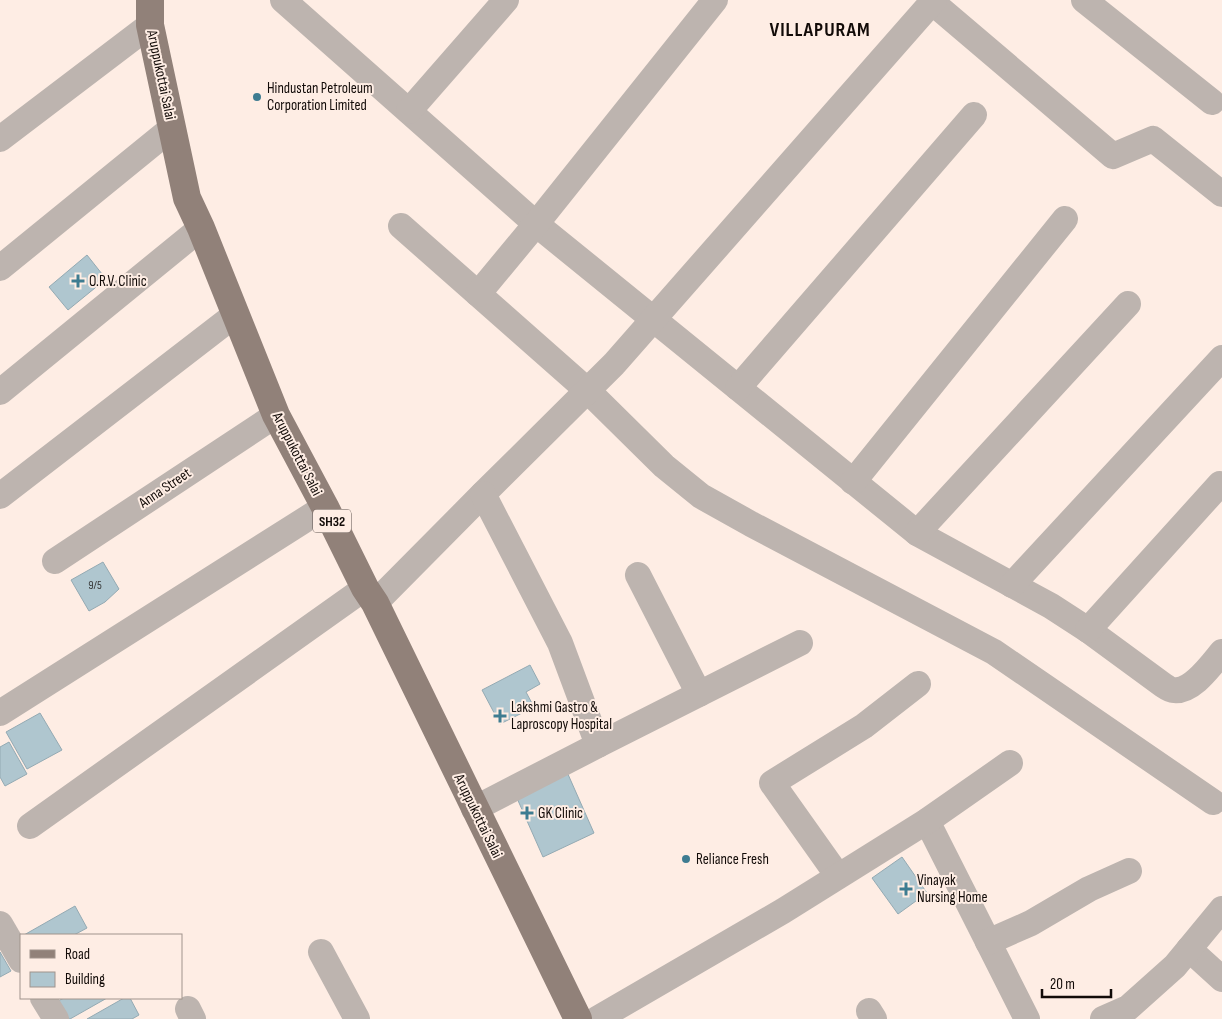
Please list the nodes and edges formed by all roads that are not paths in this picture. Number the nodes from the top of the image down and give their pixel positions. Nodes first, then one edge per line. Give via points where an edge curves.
1 (506, 0) edge
2 (715, 0) edge
3 (1084, 0) edge
4 (933, 1) edge
5 (299, 5) edge
6 (150, 12) edge
7 (1212, 102) dead end
8 (409, 111) junction
9 (974, 115) dead end
10 (172, 128) junction
11 (0, 139) edge
12 (1222, 194) edge
13 (1065, 218) dead end
14 (536, 224) junction
15 (401, 226) dead end
16 (201, 228) junction
17 (0, 268) edge
18 (478, 294) junction
19 (1128, 304) dead end
20 (236, 314) junction
21 (653, 320) junction
22 (1222, 358) edge
23 (738, 388) junction
24 (588, 391) junction
25 (0, 392) edge
26 (276, 415) junction
27 (853, 482) junction
28 (1220, 484) dead end
29 (483, 494) junction
30 (0, 496) edge
31 (325, 507) junction
32 (917, 533) junction
33 (54, 562) dead end
34 (638, 575) dead end
35 (1012, 585) junction
36 (370, 596) junction
37 (1088, 630) junction
38 (800, 643) dead end
39 (1222, 652) edge
40 (918, 684) dead end
41 (699, 694) junction
42 (0, 713) edge
43 (598, 745) junction
44 (1010, 763) dead end
45 (1213, 802) dead end
46 (474, 809) junction
47 (927, 821) junction
48 (30, 826) dead end
49 (1129, 871) dead end
50 (838, 876) junction
51 (1222, 909) edge
52 (0, 924) edge
53 (988, 942) junction
54 (1189, 949) junction
55 (321, 952) dead end
56 (20, 958) edge
57 (1222, 979) edge
58 (44, 999) edge
59 (56, 1019) edge
60 (357, 1019) edge
61 (578, 1019) edge
62 (597, 1019) edge
63 (1026, 1019) edge
64 (1103, 1019) edge

1 - 8 street
2 - 14 street
3 - 7 street
4 - 12 street via 1113,156 1153,139
4 - 21 street
5 - 8 street
6 - 10 main road, Aruppukottai Salai / SH32
6 - 11 street
8 - 14 street
9 - 23 street
10 - 16 main road, Aruppukottai Salai / SH32 via 187,198
10 - 17 street
13 - 27 street
14 - 18 street
14 - 21 street
15 - 18 street
16 - 20 main road, Aruppukottai Salai / SH32
16 - 25 street
18 - 24 street
19 - 32 street
20 - 26 main road, Aruppukottai Salai / SH32
20 - 30 street
21 - 23 street
21 - 24 street
22 - 35 street
23 - 27 street
24 - 29 street
24 - 45 street via 664,466 701,496 994,652
26 - 31 main road, Aruppukottai Salai / SH32
26 - 33 street, Anna Street
27 - 32 street
28 - 37 street
29 - 36 street
29 - 43 street via 560,643
31 - 36 main road, Aruppukottai Salai / SH32
31 - 42 street
32 - 35 street
34 - 41 street
35 - 37 street
36 - 46 main road, Aruppukottai Salai / SH32
36 - 48 street
37 - 39 street via 1174,690 1185,689 1195,682
38 - 41 street
40 - 50 street via 864,726 772,783
41 - 43 street
43 - 46 street
44 - 47 street
46 - 61 main road, Aruppukottai Salai / SH32
47 - 50 street
47 - 53 street
49 - 53 street
50 - 62 street
51 - 54 street
52 - 56 street
53 - 63 street
54 - 57 street
54 - 64 street via 1128,1008
55 - 60 street
58 - 59 street

